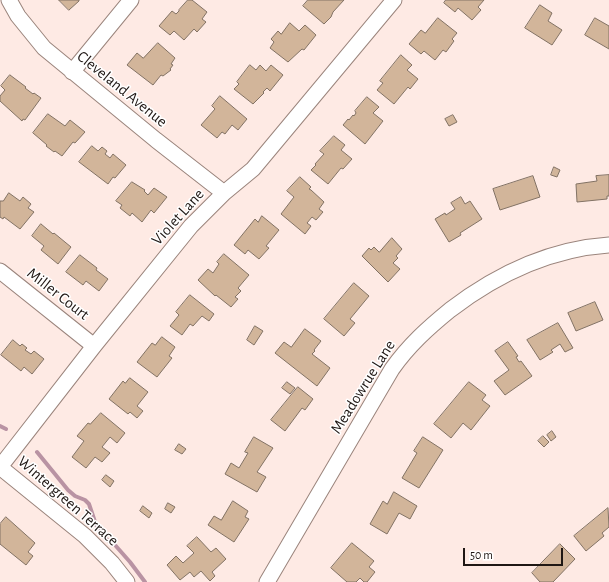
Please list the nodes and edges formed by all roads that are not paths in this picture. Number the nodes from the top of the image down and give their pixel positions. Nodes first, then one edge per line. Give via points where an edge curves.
1 (9, 0) edge
2 (131, 0) edge
3 (394, 0) edge
4 (72, 72) junction
5 (224, 193) junction
6 (609, 245) edge
7 (0, 271) edge
8 (94, 346) junction
9 (0, 467) edge
10 (127, 582) edge
11 (266, 582) edge

1 - 4 street, Cleveland Avenue via 18,16 44,48
2 - 4 street
3 - 5 street, Violet Lane via 266,154
4 - 5 street, Cleveland Avenue
5 - 8 street, Violet Lane via 191,226
6 - 11 street, Meadowrue Lane via 561,253 502,275 466,297 418,337 392,369
7 - 8 street, Miller Court
8 - 9 street, Violet Lane
9 - 10 street, Wintergreen Terrace via 85,536

